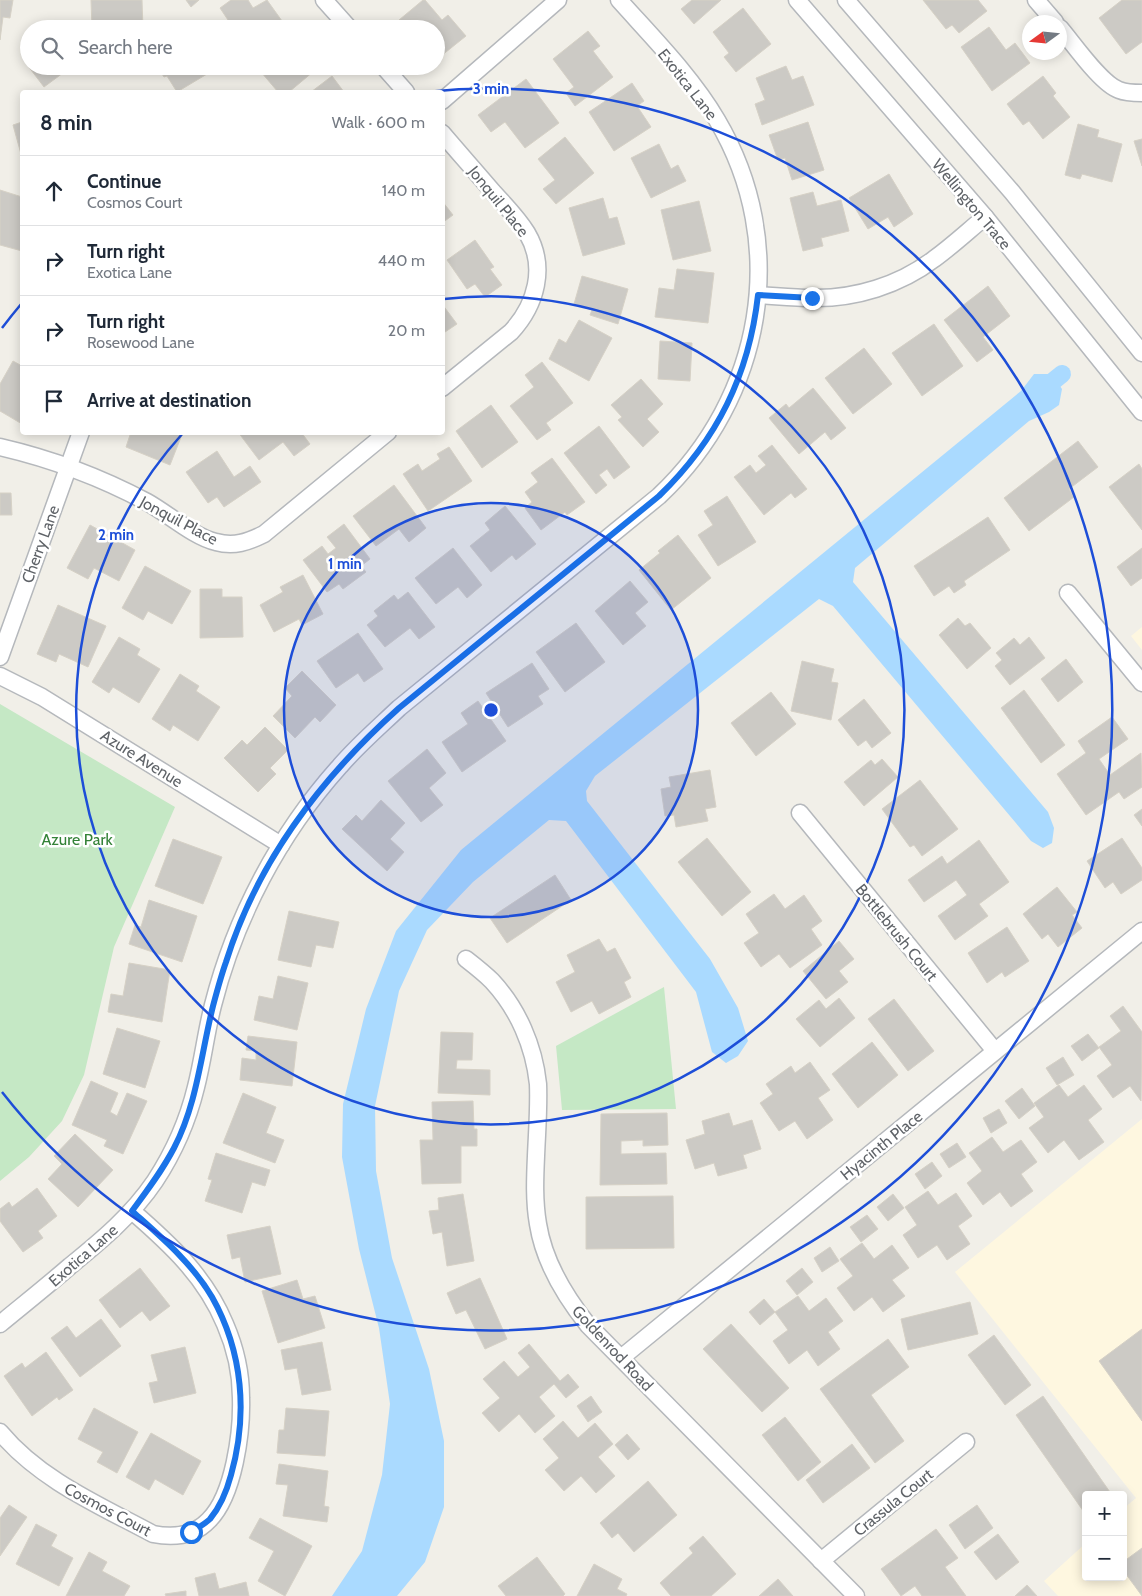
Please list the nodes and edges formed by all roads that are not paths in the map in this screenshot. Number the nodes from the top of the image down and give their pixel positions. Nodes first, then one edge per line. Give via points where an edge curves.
1 (324, 0) edge
2 (558, 0) edge
3 (619, 0) edge
4 (798, 0) edge
5 (846, 0) edge
6 (1036, 0) edge
7 (1049, 15) edge
8 (342, 20) edge
9 (1067, 36) edge
10 (391, 75) edge
11 (404, 90) edge
12 (1142, 93) edge
13 (445, 98) edge
14 (445, 136) edge
15 (985, 217) junction
16 (758, 295) junction
17 (1142, 353) edge
18 (445, 386) edge
19 (1142, 412) edge
20 (80, 435) edge
21 (384, 435) edge
22 (0, 447) edge
23 (68, 466) junction
24 (1068, 593) dead end
25 (0, 656) edge
26 (0, 676) edge
27 (1142, 683) edge
28 (800, 813) dead end
29 (281, 845) junction
30 (1142, 931) edge
31 (466, 959) dead end
32 (995, 1051) junction
33 (132, 1211) junction
34 (0, 1324) edge
35 (620, 1358) junction
36 (0, 1432) edge
37 (966, 1442) dead end
38 (821, 1561) junction
39 (856, 1596) edge

1 - 8 street
2 - 13 street
3 - 16 street, Exotica Lane via 695,87 735,154 748,191 756,230
4 - 15 street, Wellington Trace
5 - 17 street via 1012,192
6 - 7 street
9 - 12 street via 1106,83 1117,90
10 - 11 street
14 - 18 street, Jonquil Place via 521,223 533,247 538,273 533,299 520,322
15 - 16 street via 934,260 882,286 840,297
15 - 19 street, Wellington Trace
16 - 29 street, Exotica Lane via 750,344 739,378 716,426 694,458 659,496 373,732 327,781
20 - 23 street, Cherry Lane
21 - 23 street, Jonquil Place via 264,534 240,544 214,542 112,484
22 - 23 street, Jonquil Place
23 - 25 street, Cherry Lane
24 - 27 street
26 - 29 street, Azure Avenue via 50,702
28 - 32 street, Bottlebrush Court
29 - 33 street, Exotica Lane via 249,905 227,960 213,1005 189,1112 155,1181
30 - 32 street, Hyacinth Place
31 - 35 street, Goldenrod Road via 492,981 508,1001 526,1034 534,1059 538,1084 535,1196 545,1252 570,1303
32 - 35 street, Hyacinth Place
33 - 34 street, Exotica Lane via 108,1235
33 - 36 street, Cosmos Court via 195,1272 212,1297 230,1338 238,1367 241,1427 228,1485 216,1511 208,1521 191,1532 166,1537 153,1534 58,1483 29,1462
35 - 38 street, Goldenrod Road
37 - 38 street, Crassula Court
38 - 39 street, Goldenrod Road

